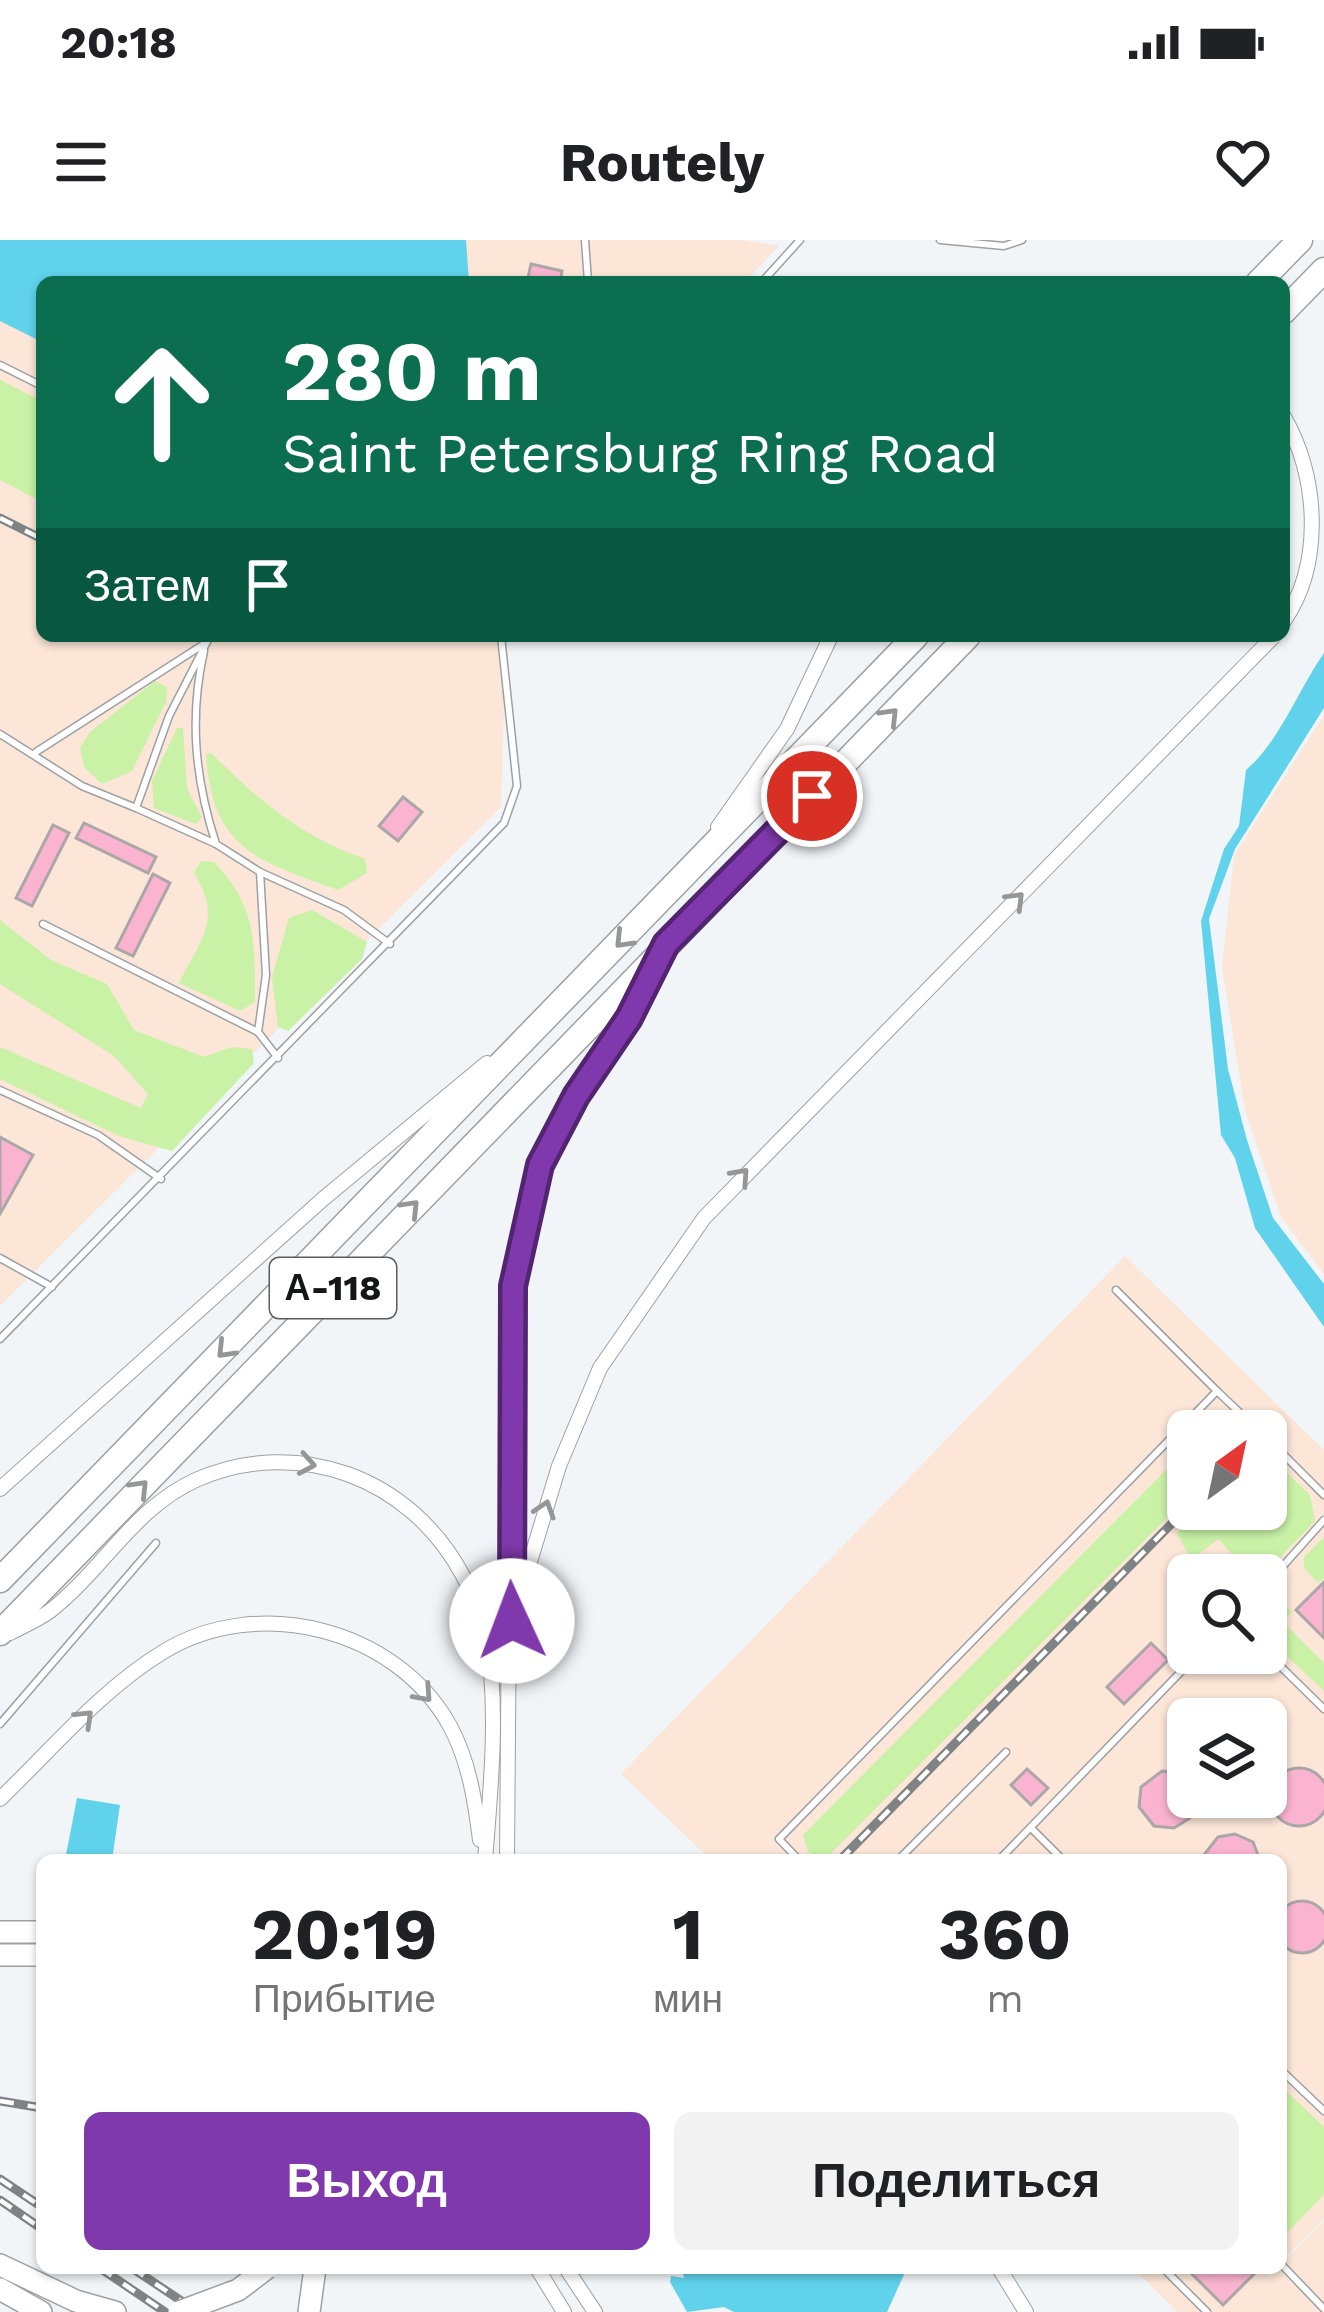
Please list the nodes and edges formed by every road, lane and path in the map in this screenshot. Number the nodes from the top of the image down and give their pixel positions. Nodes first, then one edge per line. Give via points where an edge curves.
1 (586, 240) edge
2 (800, 240) edge
3 (940, 240) edge
4 (1022, 240) edge
5 (1300, 240) edge
6 (1324, 270) edge
7 (588, 276) edge
8 (767, 276) edge
9 (1265, 276) edge
10 (1290, 305) edge
11 (0, 365) edge
12 (36, 383) edge
13 (1290, 431) edge
14 (1290, 605) edge
15 (203, 642) edge
16 (206, 642) edge
17 (207, 642) edge
18 (502, 642) edge
19 (828, 642) edge
20 (910, 642) edge
21 (962, 642) edge
22 (1269, 642) edge
23 (0, 734) edge
24 (36, 752) junction
25 (136, 808) junction
26 (216, 844) junction
27 (260, 872) junction
28 (676, 884) junction
29 (43, 924) dead end
30 (389, 944) junction
31 (666, 944) junction
32 (570, 995) junction
33 (258, 1032) junction
34 (278, 1058) junction
35 (0, 1090) edge
36 (160, 1179) junction
37 (0, 1258) edge
38 (52, 1287) junction
39 (1116, 1290) dead end
40 (0, 1339) edge
41 (1217, 1391) junction
42 (1237, 1410) edge
43 (1287, 1458) edge
44 (0, 1489) edge
45 (1324, 1495) edge
46 (1324, 1520) edge
47 (157, 1544) dead end
48 (1287, 1561) edge
49 (0, 1580) edge
50 (512, 1621) junction
51 (0, 1636) edge
52 (1287, 1673) edge
53 (1179, 1674) edge
54 (1324, 1709) edge
55 (0, 1724) edge
56 (1006, 1752) dead end
57 (0, 1798) edge
58 (1031, 1828) junction
59 (482, 1854) edge
60 (483, 1854) edge
61 (507, 1854) edge
62 (793, 1854) edge
63 (904, 1854) edge
64 (1005, 1854) edge
65 (1058, 1854) edge
66 (0, 1932) edge
67 (36, 1933) edge
68 (0, 1955) edge
69 (36, 1955) edge
70 (1287, 2076) edge
71 (1324, 2111) edge
72 (0, 2265) edge
73 (1287, 2270) edge
74 (259, 2274) edge
75 (314, 2274) edge
76 (540, 2274) edge
77 (570, 2274) edge
78 (1002, 2274) edge
79 (1169, 2274) edge
80 (0, 2288) edge
81 (1324, 2309) edge
82 (41, 2312) edge
83 (115, 2312) edge
84 (179, 2312) edge
85 (309, 2312) edge
86 (564, 2312) edge
87 (595, 2312) edge
88 (1026, 2312) edge
89 (1207, 2312) edge

1 - 7 lane
2 - 8 lane
3 - 4 lane
5 - 9 highway
6 - 10 highway
11 - 12 lane
13 - 14 street via 1309,476 1311,516
15 - 24 lane
16 - 25 lane
17 - 26 lane via 195,693 197,787
18 - 30 lane via 517,786 504,823
19 - 28 street via 787,729
20 - 28 highway, А-118
31 -> 21 highway, А-118
50 -> 22 street via 559,1466 600,1367 704,1217
23 - 24 lane
24 - 25 lane via 82,786
25 - 26 lane
26 - 27 lane
27 - 30 lane via 344,910
27 - 33 lane via 266,975
28 -> 32 highway, А-118
29 - 33 lane
30 - 34 lane
31 - 50 street via 540,1165 520,1240 511,1348
51 -> 31 highway, А-118
32 - 44 street via 323,1199
32 -> 49 highway, А-118
33 - 34 lane
34 - 36 lane
35 - 36 lane via 98,1135
36 - 38 lane
37 - 38 lane
38 - 40 lane
39 - 41 lane
41 - 42 lane
41 - 62 lane via 779,1839
43 - 45 lane
46 - 48 lane
47 - 55 lane
50 - 61 street
51 -> 60 street via 49,1612 165,1497 240,1464 317,1464 387,1491 446,1546 486,1627 491,1724
52 - 54 lane
53 - 58 lane
56 - 63 lane
57 -> 59 street via 166,1650 271,1622 311,1627 387,1658 447,1721 463,1752
58 - 64 lane
58 - 65 lane
66 - 67 main road
68 - 69 main road
70 - 71 lane
72 - 83 main road
73 - 81 lane
74 - 84 main road, bridge
75 - 85 main road
76 - 86 street
77 - 87 street
78 - 88 street
79 - 89 lane
80 - 82 main road

